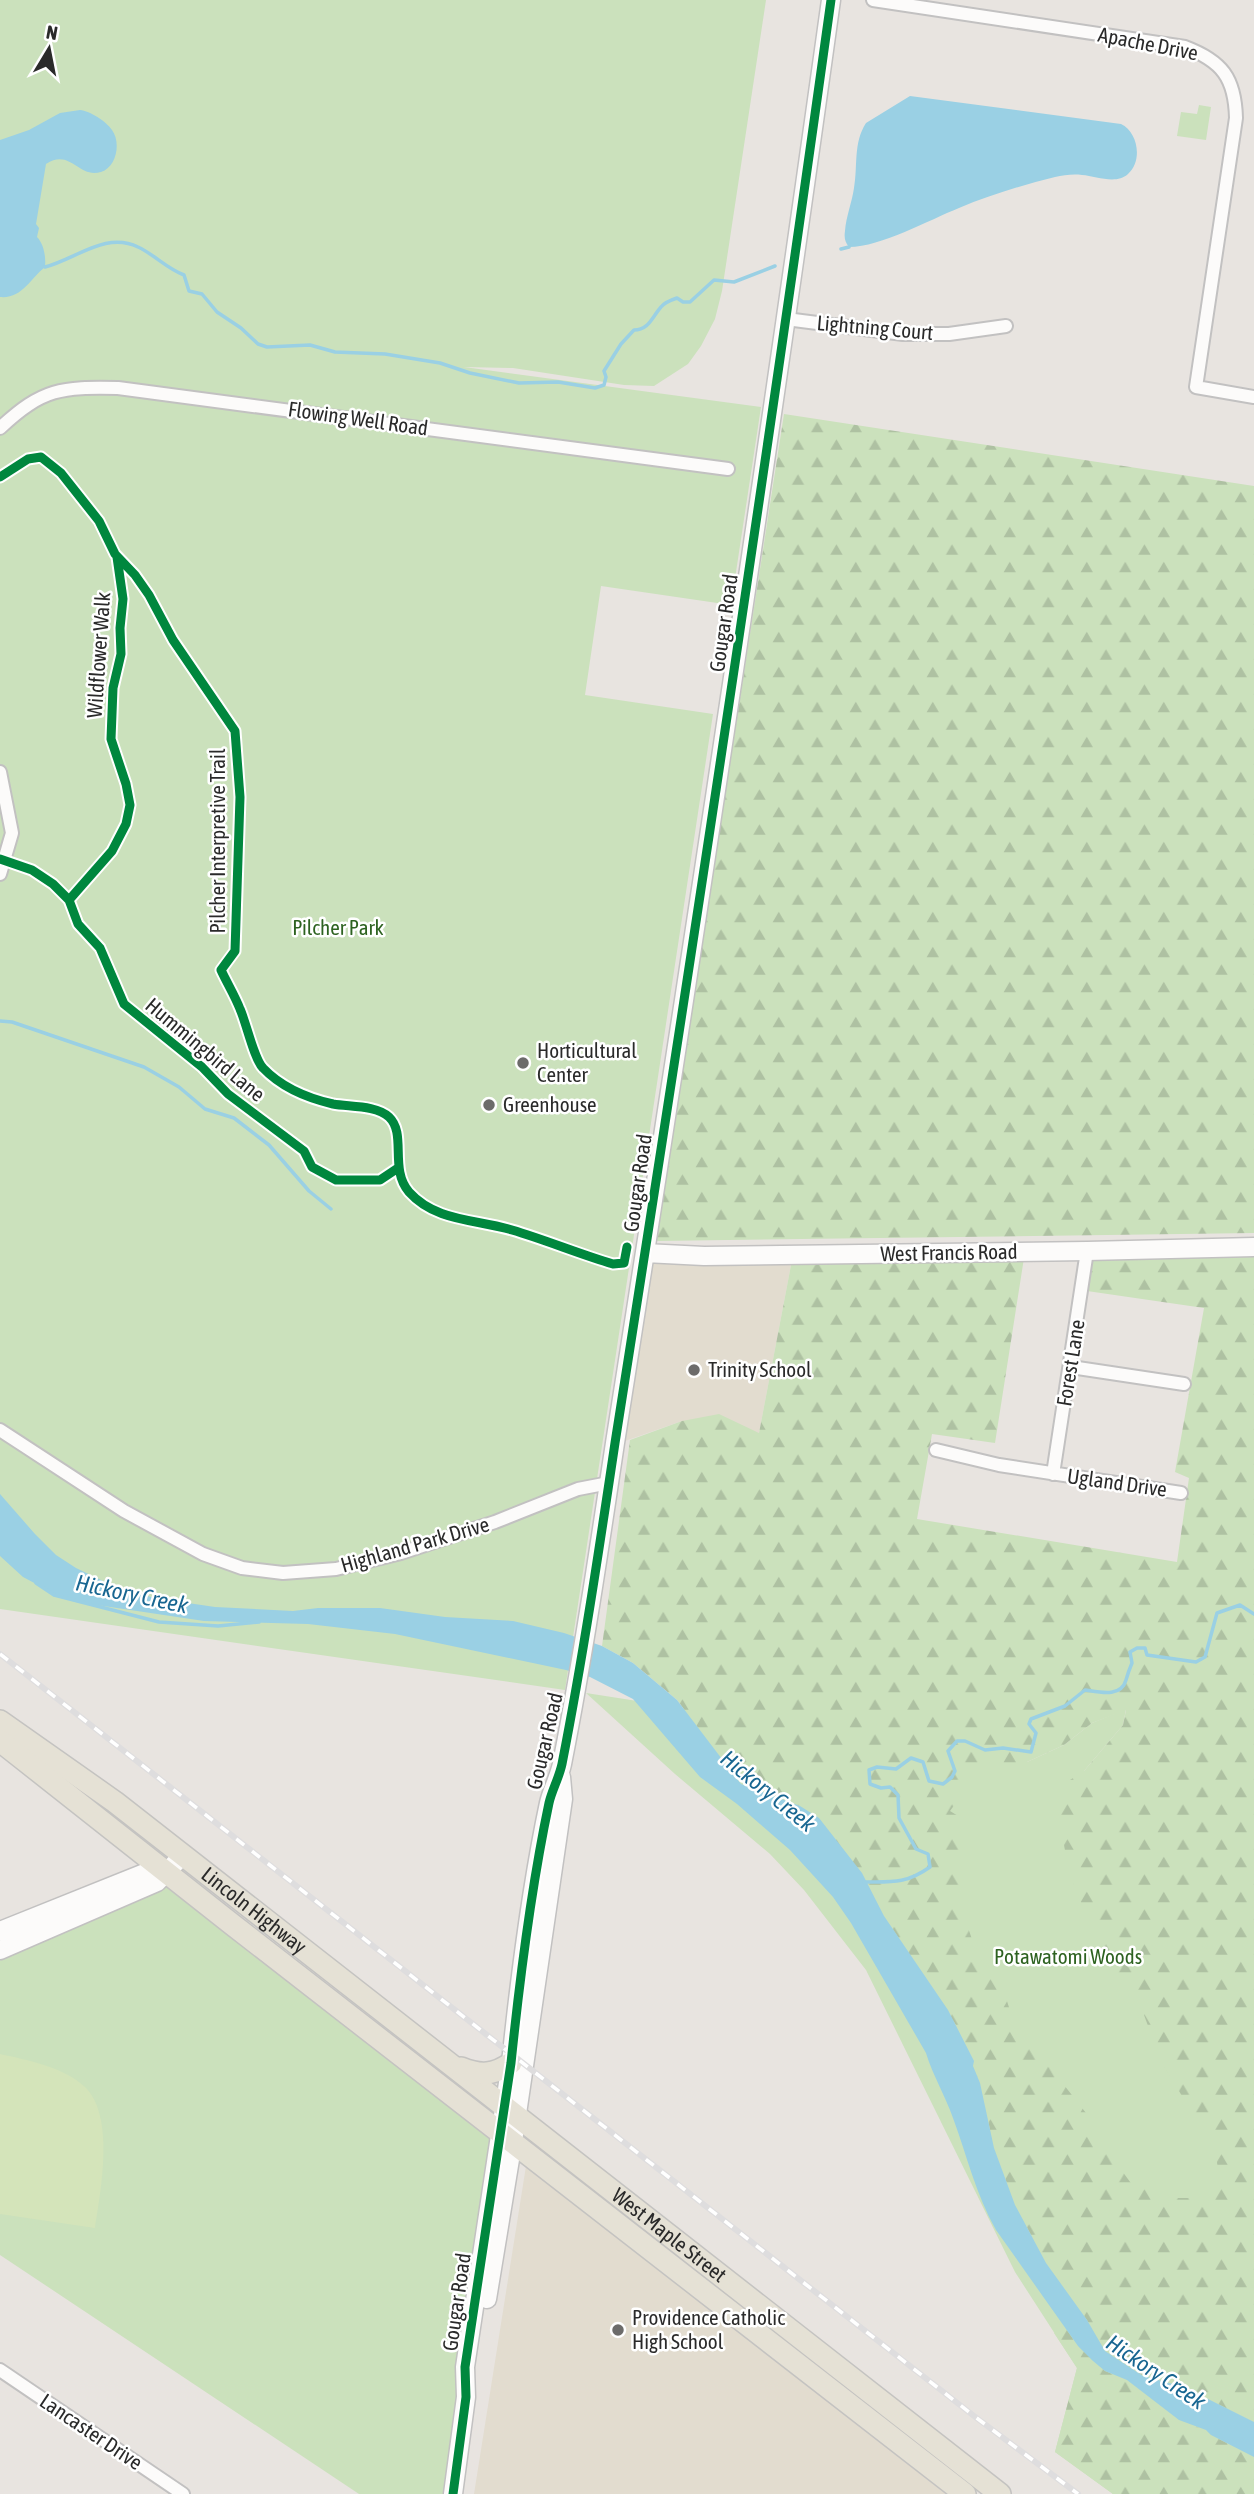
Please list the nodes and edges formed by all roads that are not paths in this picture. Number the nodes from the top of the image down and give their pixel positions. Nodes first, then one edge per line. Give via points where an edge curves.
1 (831, 0) edge
2 (873, 0) edge
3 (947, 5) edge
4 (786, 318) junction
5 (1006, 326) dead end
6 (1254, 397) edge
7 (0, 428) edge
8 (728, 469) dead end
9 (0, 772) edge
10 (0, 874) edge
11 (1254, 1247) edge
12 (1087, 1251) junction
13 (645, 1253) junction
14 (1071, 1367) junction
15 (1184, 1384) dead end
16 (0, 1430) edge
17 (936, 1450) dead end
18 (1053, 1474) junction
19 (609, 1483) junction
20 (1181, 1493) dead end
21 (0, 1721) edge
22 (0, 1741) edge
23 (560, 1773) junction
24 (183, 1855) junction
25 (167, 1871) junction
26 (0, 1931) edge
27 (0, 1950) edge
28 (512, 2063) junction
29 (453, 2065) junction
30 (510, 2110) junction
31 (506, 2136) junction
32 (0, 2370) edge
33 (183, 2494) edge
34 (453, 2494) edge
35 (965, 2494) edge
36 (1000, 2494) edge

1 - 4 street, Gougar Road
2 - 3 street, Apache Drive
3 - 6 street, Apache Drive via 1185,47 1208,56 1222,69 1232,85 1236,118 1196,387
4 - 5 street, Lightning Court via 903,334 949,334
4 - 13 street, Gougar Road
7 - 8 street, Flowing Well Road via 38,397 70,387 118,387
9 - 10 street via 12,833
11 - 12 street, West Francis Road
12 - 13 street, West Francis Road
12 - 14 street, Forest Lane
13 - 19 street, Gougar Road
14 - 15 street
14 - 18 street, Forest Lane
16 - 19 street, Highland Park Drive via 124,1511 203,1554 242,1568 283,1573 336,1569 401,1553 578,1489
17 - 18 street, Ugland Drive
18 - 20 street, Ugland Drive
19 - 23 street, Gougar Road
21 - 24 main road, Lincoln Highway
22 - 25 main road, Lincoln Highway
23 - 28 street, Gougar Road via 550,1797 533,1898
23 - 30 street, Gougar Road via 563,1799
24 - 25 street
24 - 29 main road, Lincoln Highway
25 - 26 street via 152,1870
25 - 27 street via 157,1882
25 - 31 main road, Lincoln Highway
28 - 29 main road via 489,2074
28 - 30 street, Gougar Road
29 - 30 main road, Lincoln Highway
30 - 31 street, Gougar Road
30 - 36 main road, West Maple Street
31 - 34 street, Gougar Road via 465,2367 466,2396
31 - 35 main road, West Maple Street
32 - 33 street, Lancaster Drive

